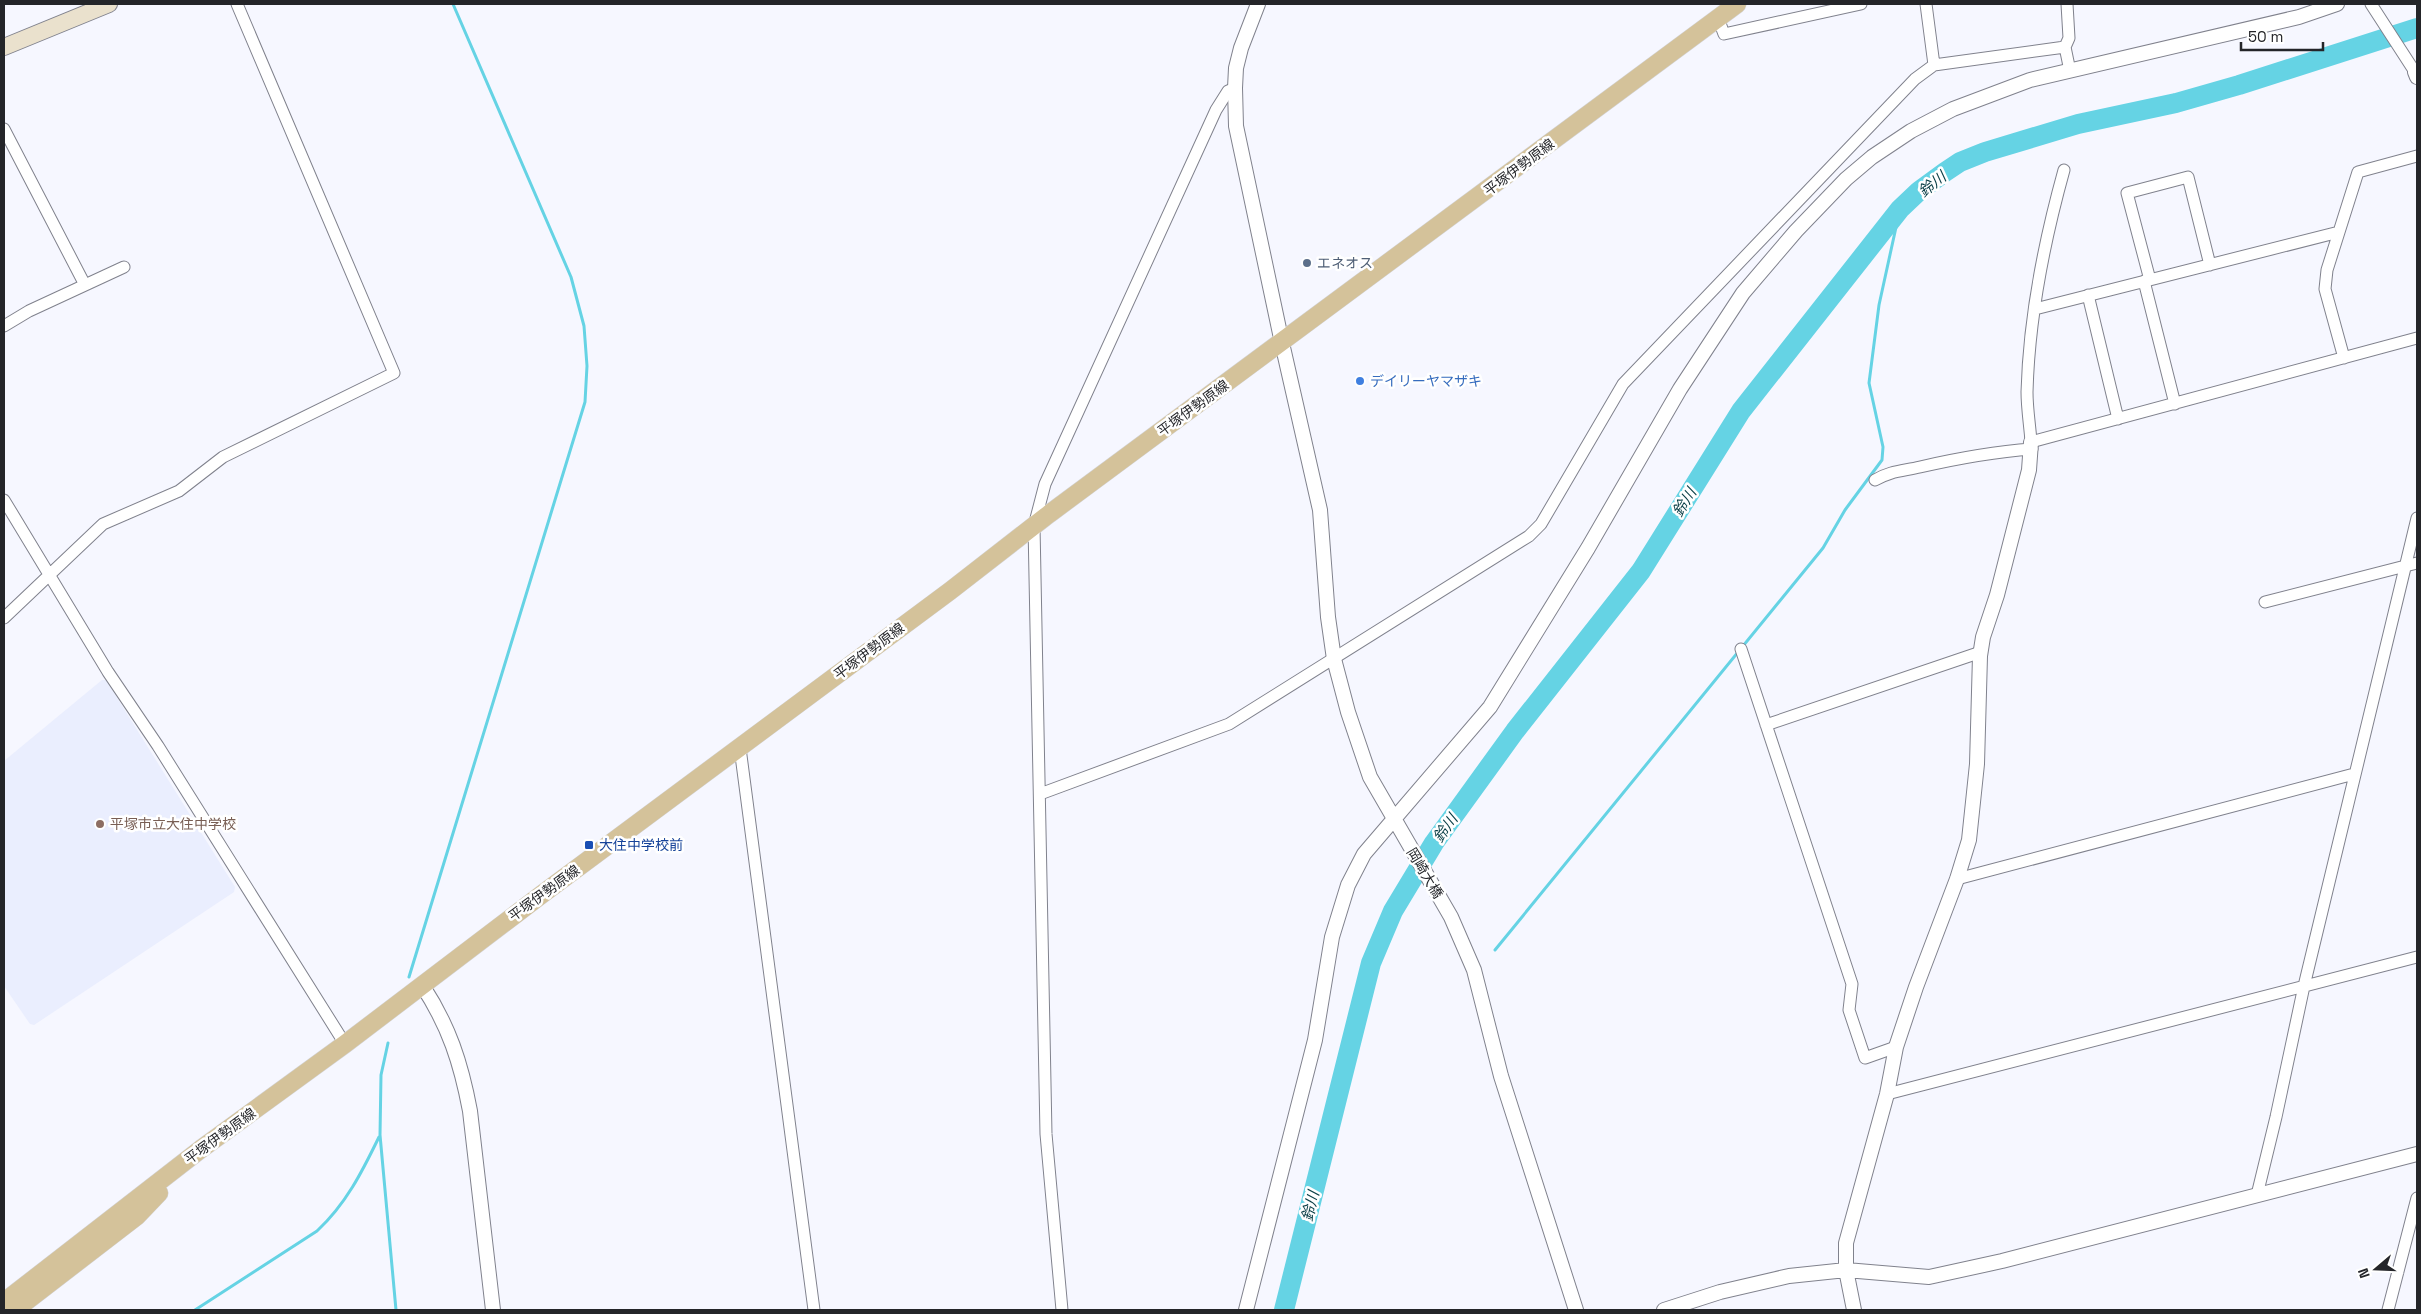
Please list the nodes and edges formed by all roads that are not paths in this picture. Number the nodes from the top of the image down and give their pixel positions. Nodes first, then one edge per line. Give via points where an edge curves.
1 (109, 4) edge
2 (237, 4) edge
3 (1258, 4) edge
4 (1737, 4) edge
5 (1861, 4) edge
6 (1926, 4) edge
7 (2067, 4) edge
8 (2337, 4) edge
9 (2371, 4) edge
10 (1718, 18) junction
11 (4, 47) edge
12 (2065, 47) junction
13 (1934, 65) junction
14 (2070, 71) junction
15 (2416, 74) edge
16 (1234, 88) junction
17 (4, 129) edge
18 (2417, 156) edge
19 (2064, 170) dead end
20 (2339, 232) junction
21 (2210, 265) junction
22 (124, 267) dead end
23 (2147, 281) junction
24 (85, 285) junction
25 (2088, 296) junction
26 (2035, 309) junction
27 (4, 326) edge
28 (2417, 338) edge
29 (1282, 343) junction
30 (2344, 358) junction
31 (2175, 404) junction
32 (2118, 419) junction
33 (2031, 445) junction
34 (1875, 480) dead end
35 (4, 500) edge
36 (2417, 518) edge
37 (1034, 526) junction
38 (2417, 563) edge
39 (2405, 566) junction
40 (50, 576) junction
41 (2265, 602) dead end
42 (4, 618) edge
43 (1741, 649) dead end
44 (1981, 652) junction
45 (1334, 658) junction
46 (1766, 724) junction
47 (740, 748) junction
48 (2354, 774) junction
49 (1040, 794) junction
50 (1393, 820) junction
51 (1957, 879) junction
52 (2417, 957) edge
53 (422, 985) junction
54 (2304, 986) junction
55 (345, 1044) junction
56 (1896, 1047) junction
57 (1887, 1094) junction
58 (201, 1149) junction
59 (2417, 1154) edge
60 (2257, 1195) junction
61 (2417, 1198) edge
62 (1846, 1270) junction
63 (4, 1287) edge
64 (4, 1302) edge
65 (15, 1310) edge
66 (493, 1310) edge
67 (814, 1310) edge
68 (1062, 1310) edge
69 (1246, 1310) edge
70 (1576, 1310) edge
71 (1664, 1310) edge
72 (1854, 1310) edge
73 (2388, 1310) edge

1 - 11 main road
2 - 40 street via 394,373 223,457 179,491 103,524
3 - 16 street, 岡崎大橋 via 1241,48
4 - 10 main road, 平塚伊勢原線
5 - 10 street via 1724,34
6 - 13 street
7 - 12 street via 2069,38
8 - 14 street via 2298,17
9 - 15 street
10 - 29 main road, 平塚伊勢原線
12 - 13 street
12 - 14 street
13 - 45 street via 1915,79 1623,384 1540,524 1529,536
14 - 50 street via 1992,93 1911,131 1872,156 1796,231 1743,293 1680,389 1588,548 1490,707
16 - 29 street, 岡崎大橋 via 1239,141
16 - 37 street via 1228,91 1216,110 1045,484
17 - 24 street
18 - 20 street via 2358,172
19 - 26 street via 2048,230
20 - 21 street
20 - 30 street via 2326,270 2325,289
21 - 23 street
21 - 23 street via 2188,177 2127,193
22 - 24 street
23 - 25 street
23 - 31 street
24 - 27 street
25 - 26 street
25 - 32 street
26 - 33 street via 2027,393
28 - 30 street
29 - 37 main road, 平塚伊勢原線
29 - 45 street, 岡崎大橋 via 1320,510
30 - 31 street
31 - 32 street
32 - 33 street
33 - 34 street via 1896,470
33 - 44 street via 2030,470
35 - 40 street
36 - 39 street
37 - 47 main road, 平塚伊勢原線
37 - 49 street
38 - 39 street
39 - 41 street
39 - 48 street
40 - 42 street
40 - 55 street
43 - 46 street
44 - 46 street
44 - 51 street via 1973,813
45 - 49 street via 1229,724
45 - 50 street, 岡崎大橋 via 1370,777
46 - 56 street via 1852,984 1849,1010 1866,1058
47 - 53 main road, 平塚伊勢原線
47 - 67 street
48 - 51 street
48 - 54 street
49 - 68 street via 1046,1134
50 - 69 street via 1364,854 1348,885 1339,913 1330,946 1316,1040
50 - 70 street, 岡崎大橋 via 1448,912 1474,970 1501,1076
51 - 56 street
52 - 54 street
53 - 55 main road, 平塚伊勢原線
53 - 66 street via 441,1013 464,1079
54 - 57 street
54 - 60 street
55 - 58 main road, 平塚伊勢原線
56 - 57 street
57 - 62 street via 1846,1243
58 - 63 main road via 121,1197
58 - 64 main road, 平塚伊勢原線
58 - 65 main road via 137,1216
59 - 60 street
60 - 62 street via 1929,1277
61 - 73 street
62 - 71 street via 1789,1276 1720,1292
62 - 72 street

